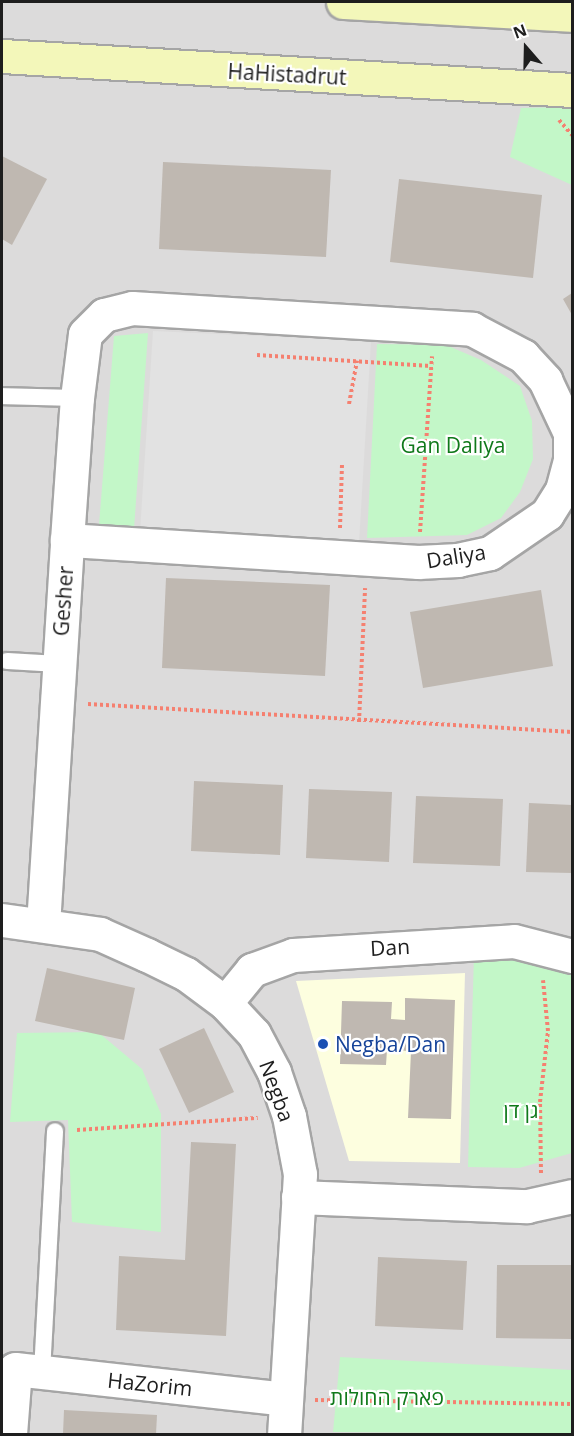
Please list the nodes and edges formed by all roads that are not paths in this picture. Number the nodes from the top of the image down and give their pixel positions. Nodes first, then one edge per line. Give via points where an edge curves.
1 (344, 2) edge
2 (573, 15) edge
3 (2, 56) edge
4 (573, 90) edge
5 (132, 308) joint
6 (2, 396) edge
7 (78, 398) junction
8 (67, 540) junction
9 (7, 661) dead end
10 (59, 664) junction
11 (2, 920) edge
12 (43, 925) junction
13 (573, 956) edge
14 (225, 1004) junction
15 (56, 1131) road end
16 (573, 1196) edge
17 (298, 1197) junction
18 (20, 1370) edge
19 (285, 1399) junction
20 (10, 1434) edge
21 (284, 1434) edge

1 - 2 main road
3 - 4 main road, HaHistadrut
5 - 7 street, Gesher via 104,315 85,334
5 - 8 street, Daliya via 472,329 523,356 545,380 561,408 570,433 570,460 562,490 547,514 490,553 418,562
6 - 7 lane
7 - 8 street, Gesher
8 - 10 street, Gesher
9 - 10 lane
10 - 12 street, Gesher
11 - 12 street, Negba
12 - 14 street, Negba via 109,939 186,974
13 - 14 street, Dan via 514,941 293,955 252,970
14 - 17 street, Negba via 254,1034 274,1072 289,1116 300,1174
15 - 18 lane
16 - 17 street via 541,1204
17 - 19 street, Negba
18 - 19 street, HaZorim
18 - 20 street
19 - 21 street, Negba

